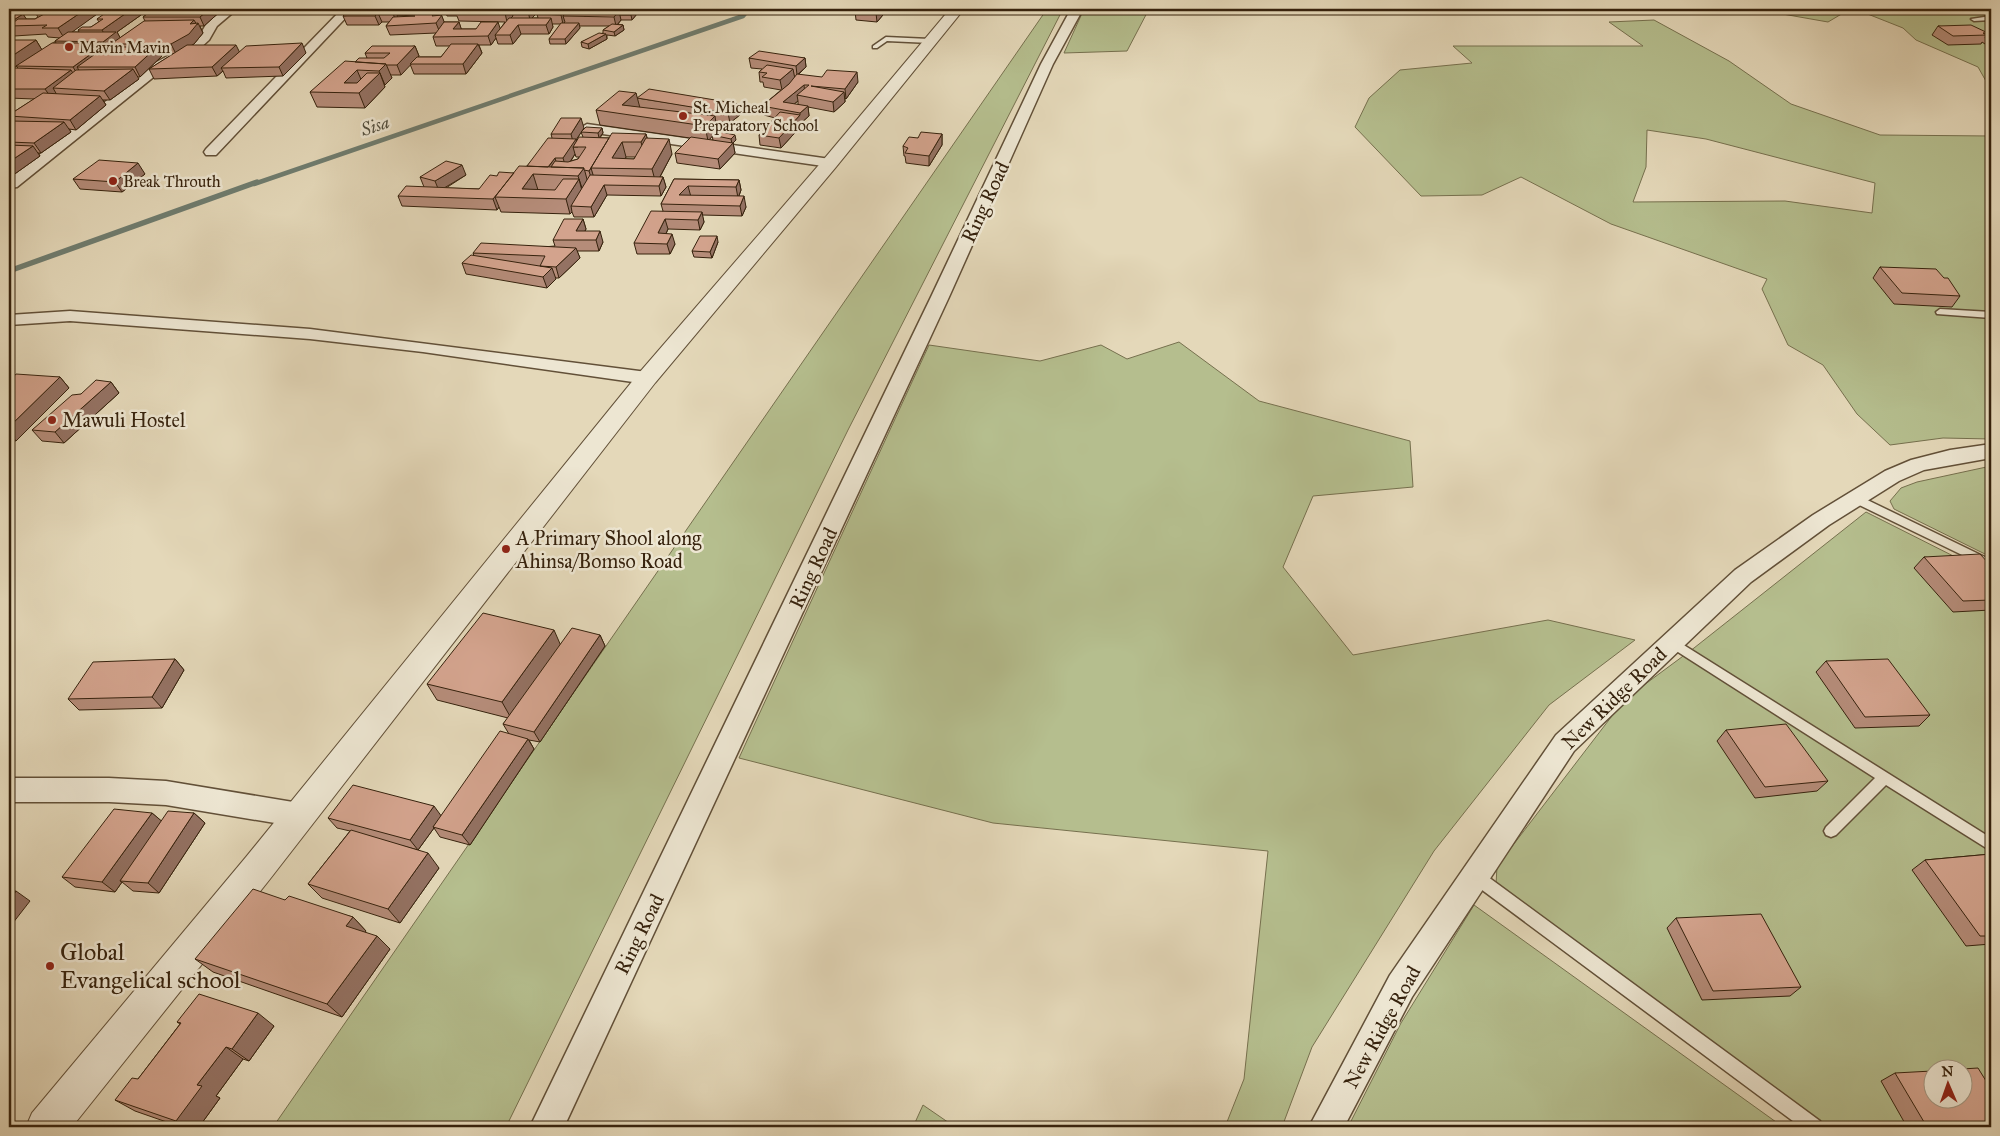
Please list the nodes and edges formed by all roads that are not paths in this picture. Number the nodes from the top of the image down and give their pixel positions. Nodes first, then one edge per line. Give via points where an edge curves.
1 (110, 9) edge
2 (231, 9) edge
3 (348, 9) edge
4 (956, 9) edge
5 (1077, 9) edge
6 (1991, 18) edge
7 (1974, 19) dead end
8 (930, 42) junction
9 (875, 47) dead end
10 (9, 81) edge
11 (587, 128) edge
12 (211, 152) dead end
13 (830, 164) junction
14 (12, 184) dead end
15 (1940, 312) dead end
16 (1991, 315) edge
17 (9, 320) edge
18 (647, 378) junction
19 (1991, 451) edge
20 (1855, 498) junction
21 (1991, 565) edge
22 (1671, 642) junction
23 (1884, 778) junction
24 (9, 790) edge
25 (299, 816) junction
26 (1831, 831) dead end
27 (1991, 845) edge
28 (1475, 876) junction
29 (46, 1127) edge
30 (547, 1127) edge
31 (1326, 1127) edge
32 (1814, 1127) edge

1 - 10 street
2 - 14 street via 212,24 194,47 156,68
3 - 12 street
4 - 8 street
5 - 30 street, Ring Road via 1047,64 983,206
6 - 7 lane
8 - 9 lane via 886,39
8 - 13 street
11 - 13 street
13 - 18 street
15 - 16 lane
17 - 18 street via 70,316 310,334
18 - 25 street
19 - 20 street, New Ridge Road via 1918,465
20 - 21 lane
20 - 22 street, New Ridge Road via 1743,576
22 - 23 lane
22 - 28 street, New Ridge Road via 1564,743
23 - 26 lane
23 - 27 lane
24 - 25 street via 166,792
25 - 29 street
28 - 31 street, New Ridge Road via 1401,986
28 - 32 lane

